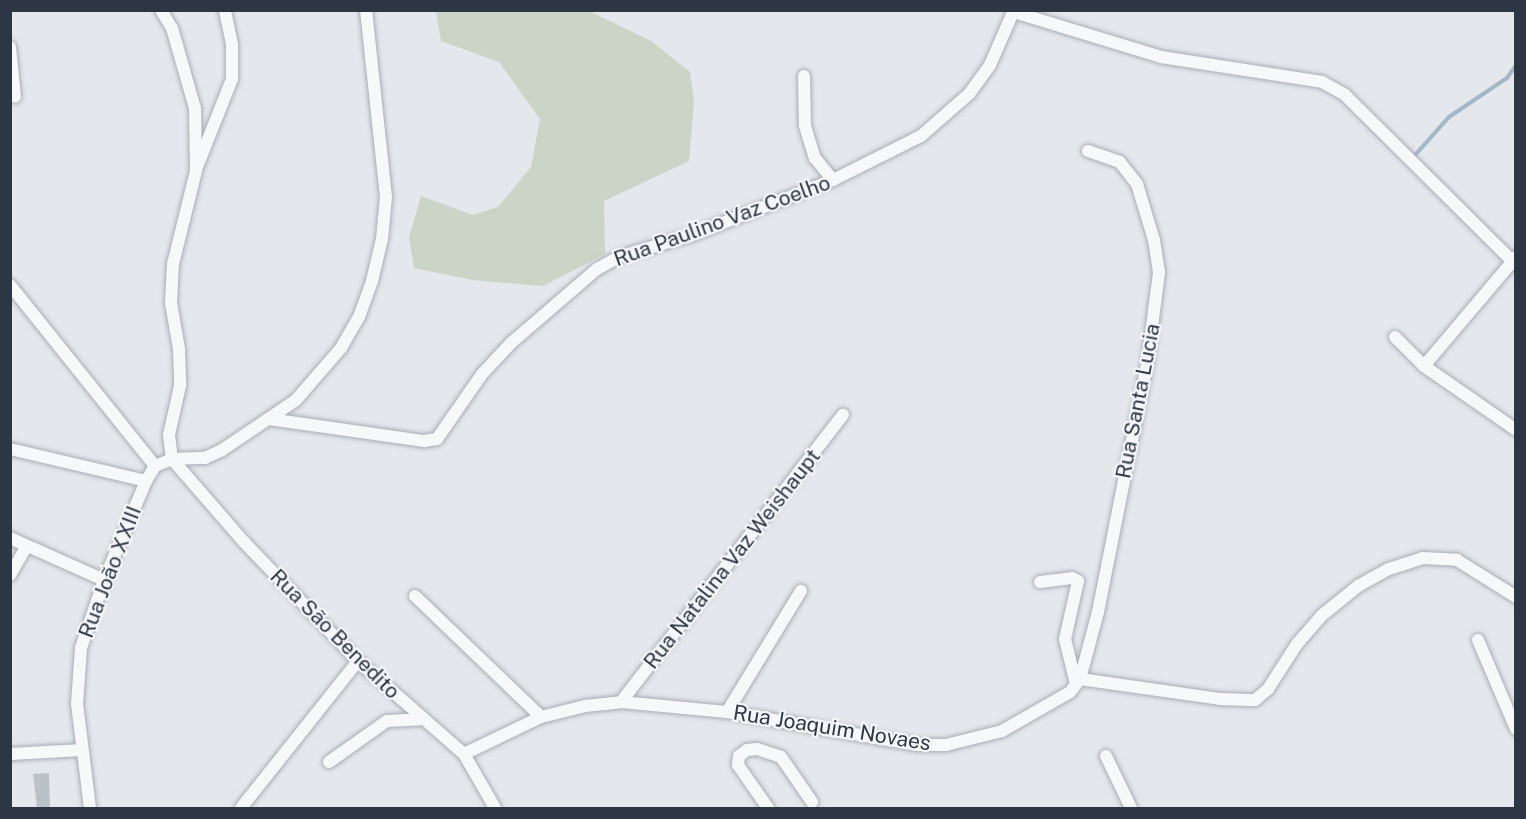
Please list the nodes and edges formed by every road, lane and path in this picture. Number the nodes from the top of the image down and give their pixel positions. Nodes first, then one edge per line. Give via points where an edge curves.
1 (161, 10) edge
2 (225, 10) edge
3 (366, 10) edge
4 (1014, 11) edge
5 (10, 47) edge
6 (804, 76) dead end
7 (15, 97) dead end
8 (1088, 151) dead end
9 (196, 171) junction
10 (833, 180) junction
11 (1514, 262) edge
12 (10, 285) edge
13 (1395, 337) dead end
14 (1424, 366) junction
15 (843, 416) dead end
16 (270, 419) junction
17 (1515, 430) edge
18 (10, 449) edge
19 (172, 459) junction
20 (154, 466) junction
21 (146, 481) junction
22 (10, 538) edge
23 (26, 547) junction
24 (10, 575) edge
25 (104, 580) junction
26 (1040, 582) dead end
27 (801, 591) dead end
28 (415, 596) dead end
29 (1515, 597) edge
30 (1478, 640) dead end
31 (358, 661) junction
32 (1078, 682) junction
33 (621, 702) junction
34 (727, 712) junction
35 (541, 717) junction
36 (421, 719) junction
37 (1515, 729) edge
38 (82, 750) junction
39 (10, 753) edge
40 (464, 754) junction
41 (1106, 756) dead end
42 (329, 762) dead end
43 (812, 802) dead end
44 (90, 808) edge
45 (241, 808) edge
46 (495, 808) edge
47 (768, 808) edge
48 (1131, 808) edge

1 - 9 street via 172,28 195,108
2 - 9 street via 232,44 232,79
3 - 16 street via 386,196 382,239 359,317 341,348 317,379
4 - 10 street, Rua Paulino Vaz Coelho via 990,65 947,115 921,136
4 - 11 street via 1161,57 1322,82 1352,103
5 - 7 street
6 - 10 street via 806,126 815,158
8 - 32 street, Rua Santa Lucia via 1120,162 1137,183 1155,240 1158,272 1147,365 1098,612
9 - 19 street via 173,264 171,303 180,386 169,435
10 - 16 street, Rua Paulino Vaz Coelho via 692,235 619,256 597,269 496,359 437,438 424,441
11 - 14 street
12 - 20 street
13 - 14 street
14 - 17 street
15 - 33 street, Rua Natalina Vaz Weishaupt
16 - 19 street via 205,458
18 - 21 street
19 - 20 street
19 - 31 street, Rua São Benedito via 243,541
20 - 21 street, Rua João XXIII
21 - 25 street, Rua João XXIII
22 - 23 street
23 - 24 street
23 - 25 street
25 - 38 street, Rua João XXIII via 88,623 77,674
26 - 32 street via 1078,580 1065,639
27 - 34 street
28 - 35 street
29 - 32 street via 1457,561 1422,558 1389,569 1358,586 1321,616 1268,689 1255,700
30 - 37 street
31 - 36 street, Rua São Benedito
31 - 45 street
32 - 34 street, Rua Joaquim Novaes via 1037,714 1002,731 946,745 918,745
33 - 34 street, Rua Joaquim Novaes
33 - 35 street, Rua Joaquim Novaes
35 - 40 street, Rua Joaquim Novaes
36 - 40 street, Rua São Benedito
36 - 42 street via 387,721
38 - 39 street
38 - 44 street, Rua João XXIII
40 - 46 street, Rua São Benedito
41 - 48 street
43 - 47 street via 781,757 747,750 739,756 738,765

